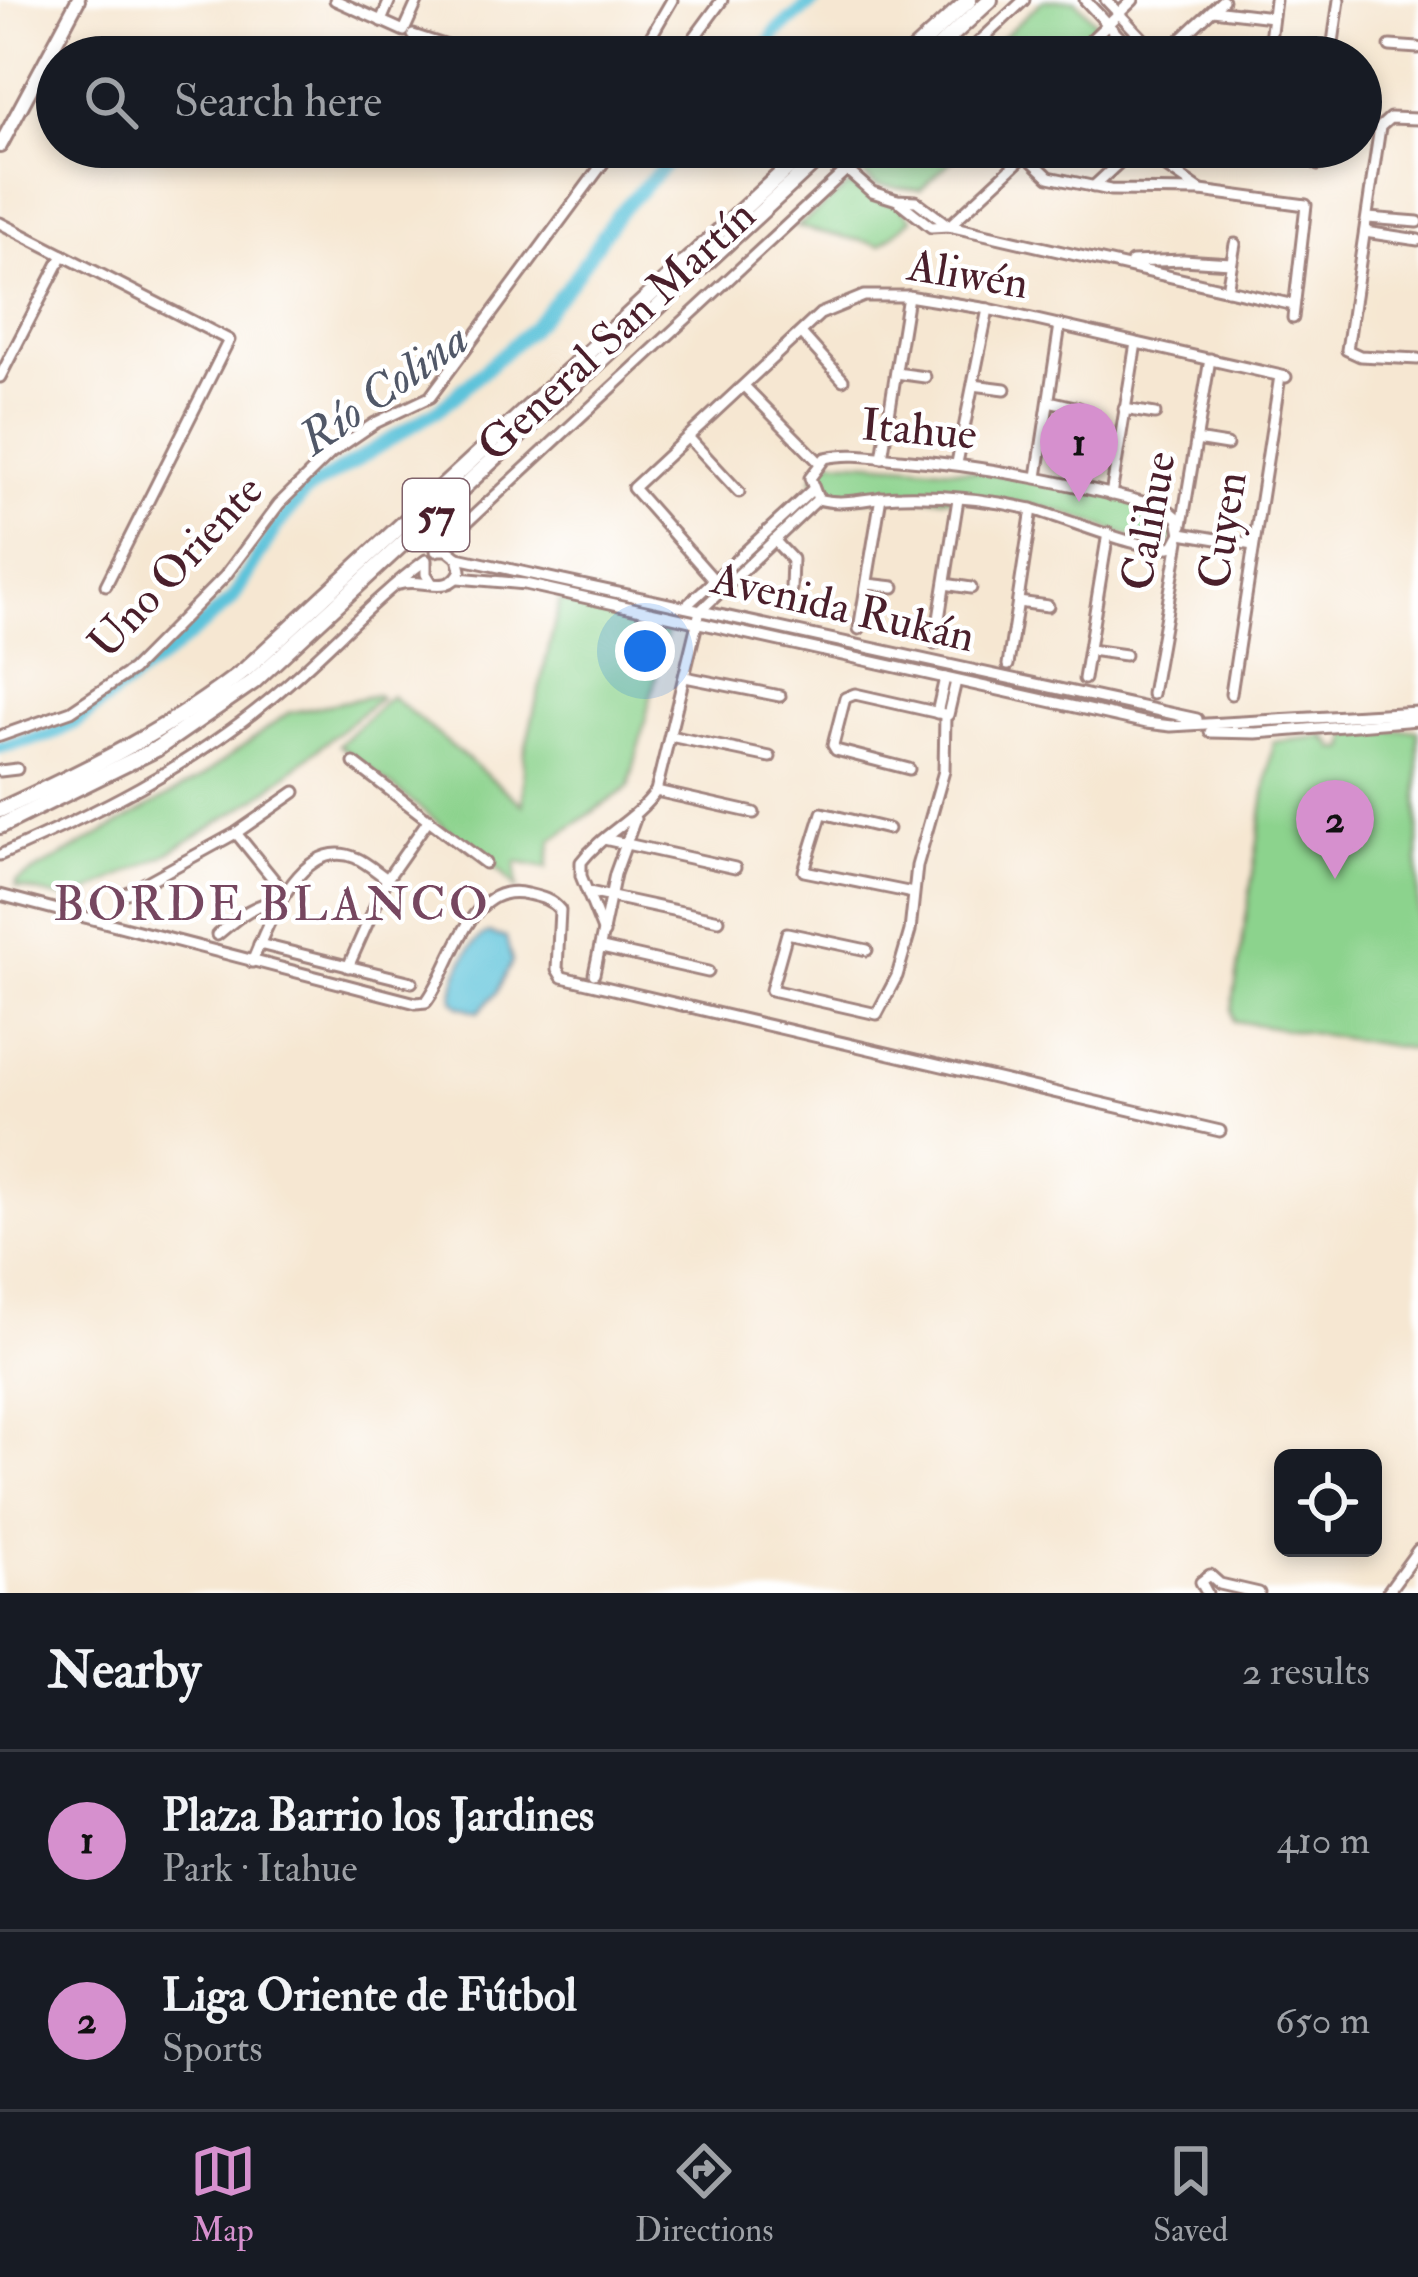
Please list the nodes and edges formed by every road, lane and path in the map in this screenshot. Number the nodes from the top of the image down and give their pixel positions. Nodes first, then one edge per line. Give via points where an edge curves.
1 (78, 0) edge
2 (334, 0) edge
3 (389, 0) edge
4 (418, 0) edge
5 (673, 0) edge
6 (722, 0) edge
7 (968, 0) edge
8 (990, 0) edge
9 (1024, 0) edge
10 (1085, 0) edge
11 (1106, 0) edge
12 (1132, 0) edge
13 (1223, 0) edge
14 (1275, 0) edge
15 (1339, 0) edge
16 (1213, 10) junction
17 (1119, 13) junction
18 (1273, 17) junction
19 (381, 21) junction
20 (1107, 25) junction
21 (408, 33) junction
22 (59, 36) edge
23 (417, 36) edge
24 (652, 36) edge
25 (695, 36) edge
26 (929, 36) edge
27 (951, 36) edge
28 (985, 36) edge
29 (1095, 36) edge
30 (1118, 36) edge
31 (1141, 36) edge
32 (1184, 36) edge
33 (1271, 36) edge
34 (1334, 36) edge
35 (1390, 46) dead end
36 (1418, 48) edge
37 (36, 79) edge
38 (1418, 119) edge
39 (1382, 122) edge
40 (0, 146) edge
41 (599, 168) edge
42 (787, 168) edge
43 (808, 168) edge
44 (1012, 168) edge
45 (1042, 168) edge
46 (1114, 168) edge
47 (1168, 168) edge
48 (1375, 168) edge
49 (847, 170) joint
50 (1093, 187) junction
51 (1201, 191) junction
52 (897, 200) junction
53 (929, 209) junction
54 (1368, 218) junction
55 (919, 220) junction
56 (1418, 222) edge
57 (0, 223) edge
58 (950, 226) junction
59 (1366, 232) junction
60 (1418, 241) edge
61 (1235, 244) dead end
62 (63, 255) junction
63 (1120, 263) junction
64 (1232, 263) junction
65 (1227, 290) junction
66 (908, 296) junction
67 (1294, 305) junction
68 (988, 309) junction
69 (1293, 318) dead end
70 (1060, 325) junction
71 (801, 333) junction
72 (1136, 343) junction
73 (1210, 358) junction
74 (1418, 359) edge
75 (896, 373) junction
76 (1283, 376) joint
77 (0, 377) edge
78 (925, 377) dead end
79 (843, 380) dead end
80 (973, 385) junction
81 (744, 386) junction
82 (1005, 389) dead end
83 (1049, 401) junction
84 (1079, 408) dead end
85 (1124, 409) junction
86 (1155, 414) dead end
87 (689, 437) junction
88 (1196, 440) junction
89 (1227, 446) dead end
90 (882, 458) junction
91 (818, 462) junction
92 (957, 463) junction
93 (1037, 477) junction
94 (740, 493) dead end
95 (815, 495) junction
96 (1111, 495) junction
97 (880, 497) junction
98 (958, 499) junction
99 (1032, 509) junction
100 (466, 520) junction
101 (1108, 532) junction
102 (1180, 533) junction
103 (774, 540) junction
104 (1253, 545) junction
105 (436, 551) junction
106 (457, 556) junction
107 (426, 560) junction
108 (458, 578) junction
109 (714, 580) junction
110 (431, 582) junction
111 (868, 584) junction
112 (945, 584) junction
113 (106, 585) dead end
114 (394, 586) junction
115 (894, 587) dead end
116 (971, 588) dead end
117 (722, 589) junction
118 (791, 589) dead end
119 (583, 591) junction
120 (1018, 602) junction
121 (1048, 606) dead end
122 (685, 607) junction
123 (700, 610) junction
124 (696, 624) junction
125 (859, 629) dead end
126 (935, 644) dead end
127 (854, 645) junction
128 (1090, 650) junction
129 (1125, 655) dead end
130 (852, 658) junction
131 (1007, 665) dead end
132 (685, 677) junction
133 (950, 679) junction
134 (1084, 679) dead end
135 (1007, 685) junction
136 (1152, 694) dead end
137 (1231, 694) dead end
138 (780, 696) dead end
139 (944, 714) junction
140 (1418, 716) edge
141 (0, 736) edge
142 (670, 736) junction
143 (770, 758) dead end
144 (354, 763) dead end
145 (17, 769) dead end
146 (909, 769) dead end
147 (0, 771) edge
148 (656, 791) junction
149 (295, 792) dead end
150 (0, 810) edge
151 (638, 814) junction
152 (754, 814) dead end
153 (429, 819) junction
154 (0, 826) edge
155 (888, 829) dead end
156 (236, 833) junction
157 (604, 838) junction
158 (625, 843) junction
159 (0, 855) edge
160 (485, 862) dead end
161 (736, 868) dead end
162 (387, 879) junction
163 (284, 892) junction
164 (589, 892) junction
165 (127, 893) dead end
166 (913, 893) junction
167 (0, 896) edge
168 (610, 896) junction
169 (278, 903) junction
170 (719, 920) dead end
171 (604, 933) junction
172 (217, 935) dead end
173 (260, 944) junction
174 (602, 948) junction
175 (868, 950) dead end
176 (252, 962) junction
177 (348, 967) junction
178 (708, 972) dead end
179 (594, 974) dead end
180 (412, 982) dead end
181 (1220, 1131) dead end
182 (1418, 1550) edge
183 (1214, 1590) edge
184 (1259, 1593) edge
185 (1387, 1593) edge

1 - 22 main road
2 - 19 street
3 - 19 street
4 - 21 street
5 - 24 street
6 - 25 street
7 - 26 highway
8 - 27 highway
9 - 28 street
10 - 20 street
11 - 17 street
12 - 17 street
13 - 16 street
14 - 18 street
15 - 34 street
16 - 18 street
16 - 32 street
17 - 20 street
17 - 31 street
18 - 33 street
19 - 21 street
20 - 29 street
20 - 30 street
21 - 23 street
35 - 36 street
37 - 40 main road
38 - 39 street
41 - 141 street, Uno Oriente via 430,397 332,453 132,670 71,711
42 - 150 highway, 57 via 255,661 150,736
43 - 154 highway, 57 via 253,682 156,749
44 - 58 street
45 - 50 street via 1049,177
46 - 50 street
47 - 51 street
48 - 54 street
49 - 52 street via 872,192
49 - 100 street, General San Martín
50 - 51 street
51 - 67 street via 1307,206
52 - 53 street
52 - 55 street
53 - 55 street
53 - 58 street
54 - 56 street
54 - 59 street
55 - 58 street
57 - 62 street
58 - 63 street
59 - 60 street
59 - 74 street via 1347,350
61 - 64 street
62 - 77 street
62 - 113 street via 230,343
63 - 64 street
63 - 65 street
64 - 65 street
65 - 67 street
66 - 68 street, Aliwén
66 - 71 street, Aliwén via 845,302
66 - 75 street
67 - 69 street
68 - 70 street, Aliwén
68 - 80 street
70 - 72 street, Aliwén
70 - 83 street
71 - 79 street
71 - 81 street, Aliwén
72 - 73 street, Aliwén
72 - 85 street
73 - 76 street, Aliwén
73 - 88 street, Calihue
75 - 78 street
75 - 90 street
76 - 104 street, Cuyen
80 - 82 street
80 - 92 street
81 - 87 street, Aliwén
81 - 91 street
83 - 84 street
83 - 93 street
85 - 86 street
85 - 96 street
87 - 94 street
87 - 109 street, Aliwén via 633,488
88 - 89 street
88 - 102 street, Calihue
90 - 91 street, Itahue
90 - 92 street, Itahue
91 - 95 street, Itahue via 810,478
92 - 93 street, Itahue
93 - 96 street, Itahue
95 - 97 street via 837,503
95 - 103 street
95 - 109 street
96 - 102 street, Itahue via 1172,512
97 - 98 street
97 - 111 street
98 - 99 street
98 - 112 street
99 - 101 street
99 - 120 street
100 - 105 street, General San Martín
100 - 106 street, General San Martín
101 - 102 street via 1166,550
101 - 128 street
102 - 104 street
102 - 136 street, Calihue
103 - 117 street
103 - 118 street via 792,559
104 - 137 street, Cuyen
105 - 106 street
105 - 107 street
106 - 108 street
106 - 119 street, Avenida Rukán
107 - 110 street
107 - 114 street
108 - 110 street via 446,586
108 - 119 street, Avenida Rukán
109 - 117 street
109 - 122 street
110 - 114 street
111 - 115 street
111 - 125 street
112 - 116 street
112 - 126 street
114 - 159 street via 220,738 120,800
117 - 123 street
119 - 122 street, Avenida Rukán
119 - 124 street, Avenida Rukán
120 - 121 street
120 - 131 street
122 - 123 street, Avenida Rukán
123 - 124 street
123 - 127 street, Avenida Rukán
124 - 130 street, Avenida Rukán
124 - 132 street
127 - 130 street
127 - 135 street, Avenida Rukán
128 - 129 street
128 - 134 street
130 - 133 street, Avenida Rukán
132 - 138 street
132 - 142 street
133 - 135 street, Avenida Rukán
133 - 139 street
135 - 140 street, Avenida Rukán via 1159,724 1256,733
139 - 146 street via 845,698 836,750
139 - 166 street via 944,771
142 - 143 street
142 - 148 street
144 - 153 street
145 - 147 street
148 - 151 street
148 - 152 street
149 - 156 street
151 - 157 street
151 - 158 street
153 - 160 street
153 - 162 street
155 - 166 street via 822,813 804,871
156 - 163 street
156 - 165 street
157 - 158 street
157 - 164 street via 581,862
158 - 161 street
158 - 168 street
162 - 163 street via 339,854
162 - 177 street
163 - 169 street
164 - 168 street
164 - 171 street
166 - 175 street via 904,955 877,1014 771,990 787,933
167 - 176 street
168 - 170 street
168 - 171 street
169 - 172 street via 239,916
169 - 173 street
171 - 174 street
173 - 176 street
173 - 177 street
174 - 178 street
174 - 179 street
176 - 181 street via 426,1002 488,901 522,892 560,910 562,977
177 - 180 street
182 - 185 street
183 - 184 street

